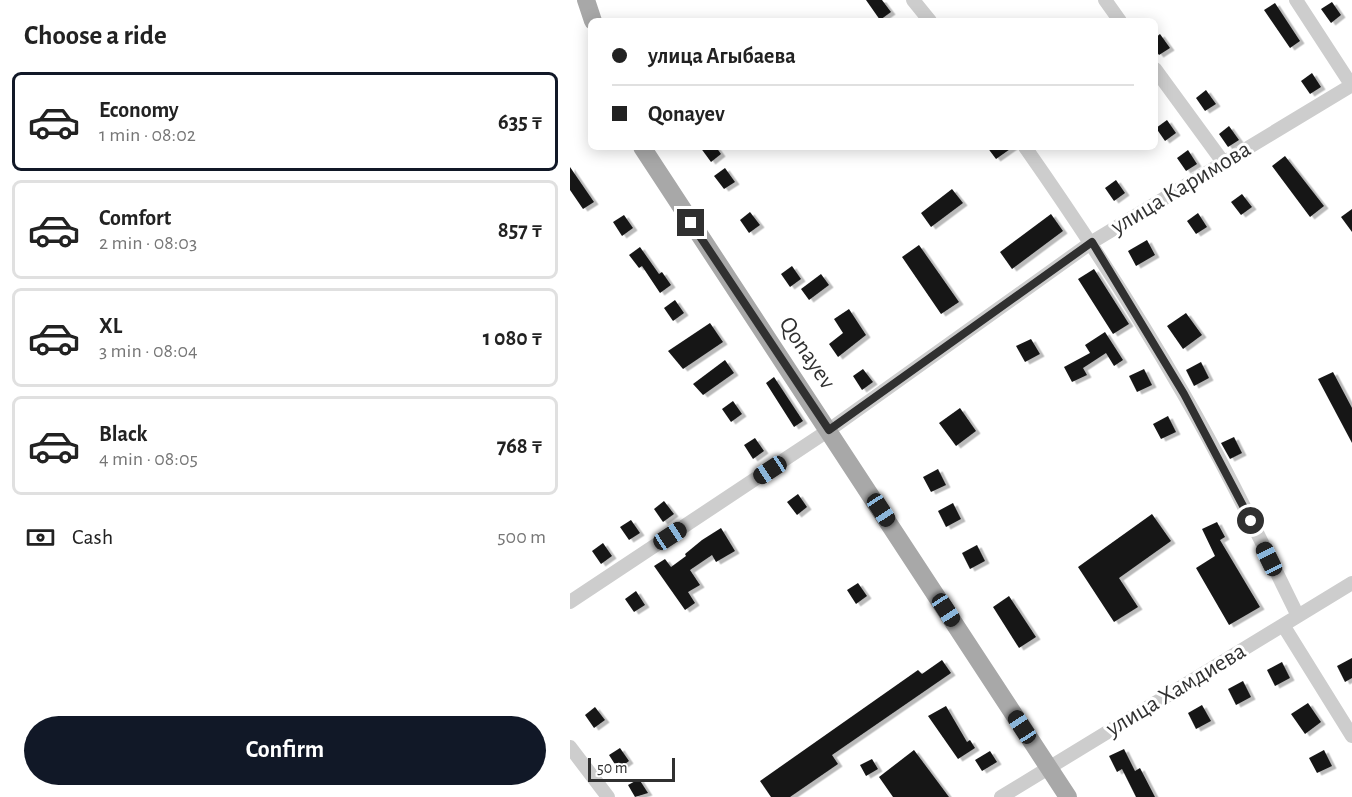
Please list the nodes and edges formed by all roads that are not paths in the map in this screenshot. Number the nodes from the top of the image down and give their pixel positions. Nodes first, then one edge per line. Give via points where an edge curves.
1 (586, 0) edge
2 (913, 0) edge
3 (1105, 0) edge
4 (1296, 0) edge
5 (592, 18) edge
6 (928, 18) edge
7 (1118, 18) edge
8 (1158, 73) edge
9 (1352, 86) edge
10 (644, 150) edge
11 (1027, 150) edge
12 (1223, 162) junction
13 (1092, 242) junction
14 (829, 430) junction
15 (1352, 583) edge
16 (570, 602) edge
17 (1298, 616) junction
18 (1283, 625) junction
19 (1352, 736) edge
20 (570, 747) edge
21 (1049, 768) junction
22 (608, 797) edge
23 (1001, 797) edge
24 (1068, 797) edge

1 - 5 main road
2 - 6 street
3 - 7 street
4 - 9 street
8 - 12 street
9 - 12 street, улица Каримова
10 - 14 main road, Qonayev
11 - 13 street
12 - 13 street, улица Каримова
13 - 14 street, улица Каримова
13 - 17 street via 1184,394
14 - 16 street, улица Каримова
14 - 21 main road, Qonayev
15 - 17 street, улица Хамдиева
17 - 18 street, улица Хамдиева
18 - 19 street
18 - 21 street, улица Хамдиева
20 - 22 street
21 - 23 street, улица Хамдиева
21 - 24 main road, Qonayev

